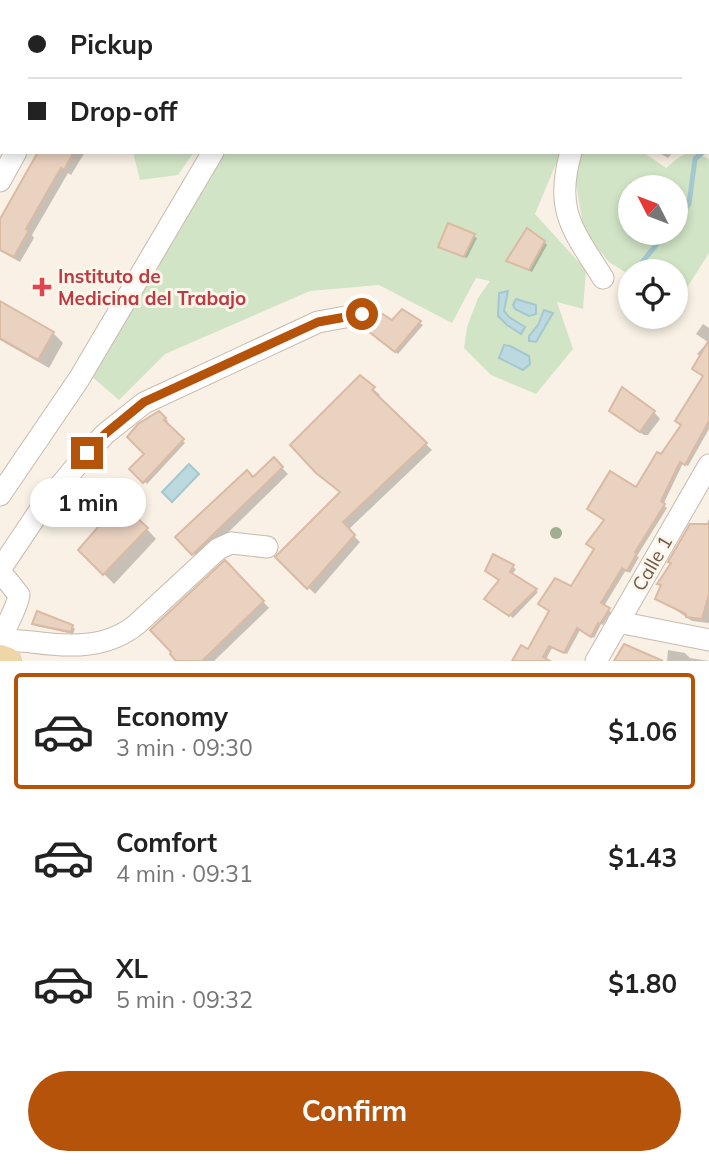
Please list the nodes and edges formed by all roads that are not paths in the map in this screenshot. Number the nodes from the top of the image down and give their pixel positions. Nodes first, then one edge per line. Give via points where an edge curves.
1 (15, 154) edge
2 (212, 154) edge
3 (570, 154) edge
4 (0, 181) edge
5 (603, 278) dead end
6 (362, 314) dead end
7 (709, 465) edge
8 (0, 495) edge
9 (267, 547) dead end
10 (618, 622) junction
11 (709, 640) edge
12 (2, 648) edge
13 (596, 661) edge

1 - 4 street
2 - 8 street via 79,379
3 - 5 street via 565,204 573,233
6 - 12 street via 318,322 144,402 105,434 40,510 1,568 19,594 5,624
7 - 10 street, Calle 1
9 - 12 street via 231,543 218,549 125,634 70,647
10 - 11 street
10 - 13 street, Calle 1

